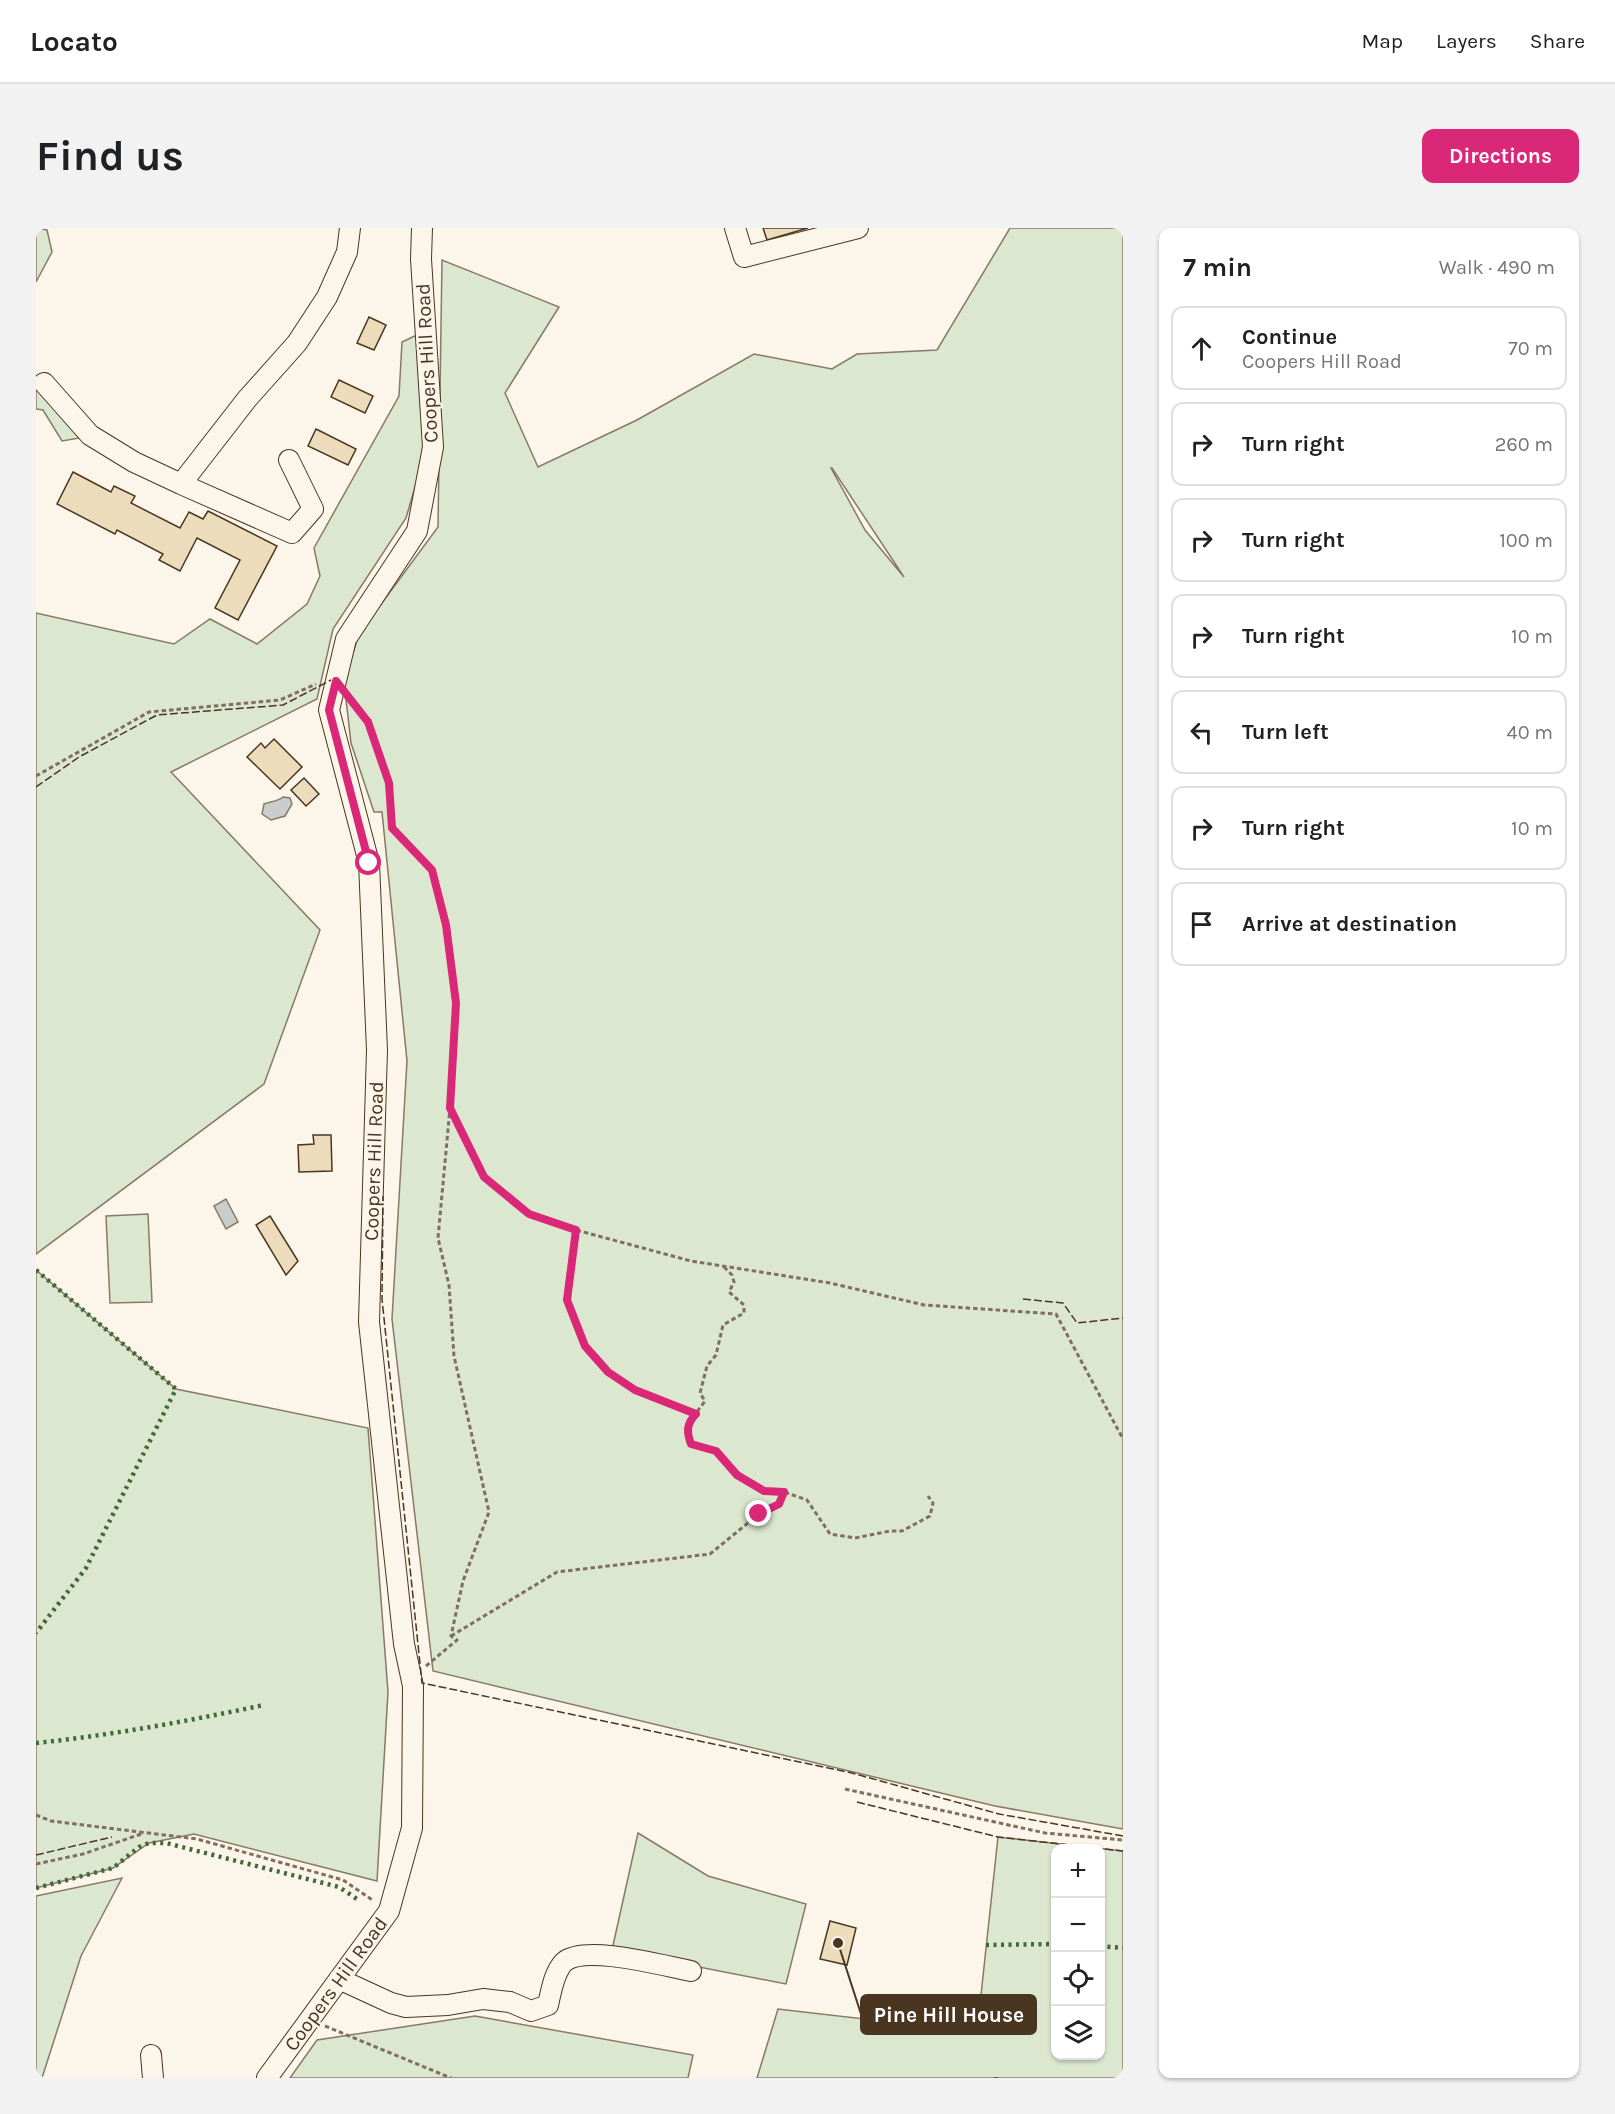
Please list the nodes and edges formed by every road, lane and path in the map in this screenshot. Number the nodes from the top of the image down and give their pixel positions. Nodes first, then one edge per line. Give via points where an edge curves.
1 (350, 228) edge
2 (422, 228) edge
3 (735, 228) edge
4 (858, 228) edge
5 (44, 383) dead end
6 (289, 460) dead end
7 (181, 483) junction
8 (337, 678) junction
9 (36, 776) edge
10 (450, 1108) junction
11 (576, 1230) junction
12 (724, 1267) junction
13 (696, 1414) junction
14 (1123, 1439) edge
15 (784, 1492) junction
16 (928, 1496) dead end
17 (451, 1636) junction
18 (430, 1663) dead end
19 (845, 1789) dead end
20 (36, 1815) edge
21 (145, 1833) junction
22 (1123, 1840) edge
23 (36, 1864) edge
24 (389, 1911) junction
25 (691, 1971) dead end
26 (339, 1979) junction
27 (309, 2020) junction
28 (151, 2055) dead end
29 (153, 2078) edge
30 (267, 2078) edge
31 (451, 2078) edge

1 - 7 street via 347,252 327,297 297,344 247,399
2 - 8 street, Coopers Hill Road via 431,458 417,531 346,639
3 - 4 street via 744,257
5 - 7 street via 90,435 134,462
6 - 7 street via 313,508 292,533
8 - 9 path via 280,700 149,712
8 - 10 path via 368,722 389,783 392,828 432,870 446,925 456,1003
8 - 24 street, Coopers Hill Road via 329,710 369,863 377,1050 369,1322 404,1644 413,1686 412,1828
10 - 11 path via 484,1177 529,1214
10 - 17 path via 438,1238 449,1285 454,1356 489,1512 463,1581
11 - 12 path
11 - 13 path via 567,1300 585,1346 608,1372 635,1390
12 - 13 path via 734,1282 729,1292 744,1305 744,1313 723,1325 700,1393 705,1401
12 - 14 path via 830,1283 924,1305 1056,1314
13 - 15 path via 687,1433 691,1444 716,1451 737,1475 764,1491
15 - 16 path via 807,1500 830,1534 855,1538 902,1531 930,1516 933,1503
15 - 17 path via 779,1504 759,1514 710,1554 557,1572
17 - 18 path via 457,1640
19 - 22 path via 1045,1833
20 - 21 path via 51,1821
21 - 23 path via 83,1854
21 - 24 path via 197,1839 343,1880
24 - 26 street, Coopers Hill Road
25 - 26 street via 597,1954 579,1955 564,1962 548,2005 531,2011 510,2002 483,1999 406,2007
26 - 27 street, Coopers Hill Road
27 - 30 street, Coopers Hill Road
27 - 31 path
28 - 29 street

